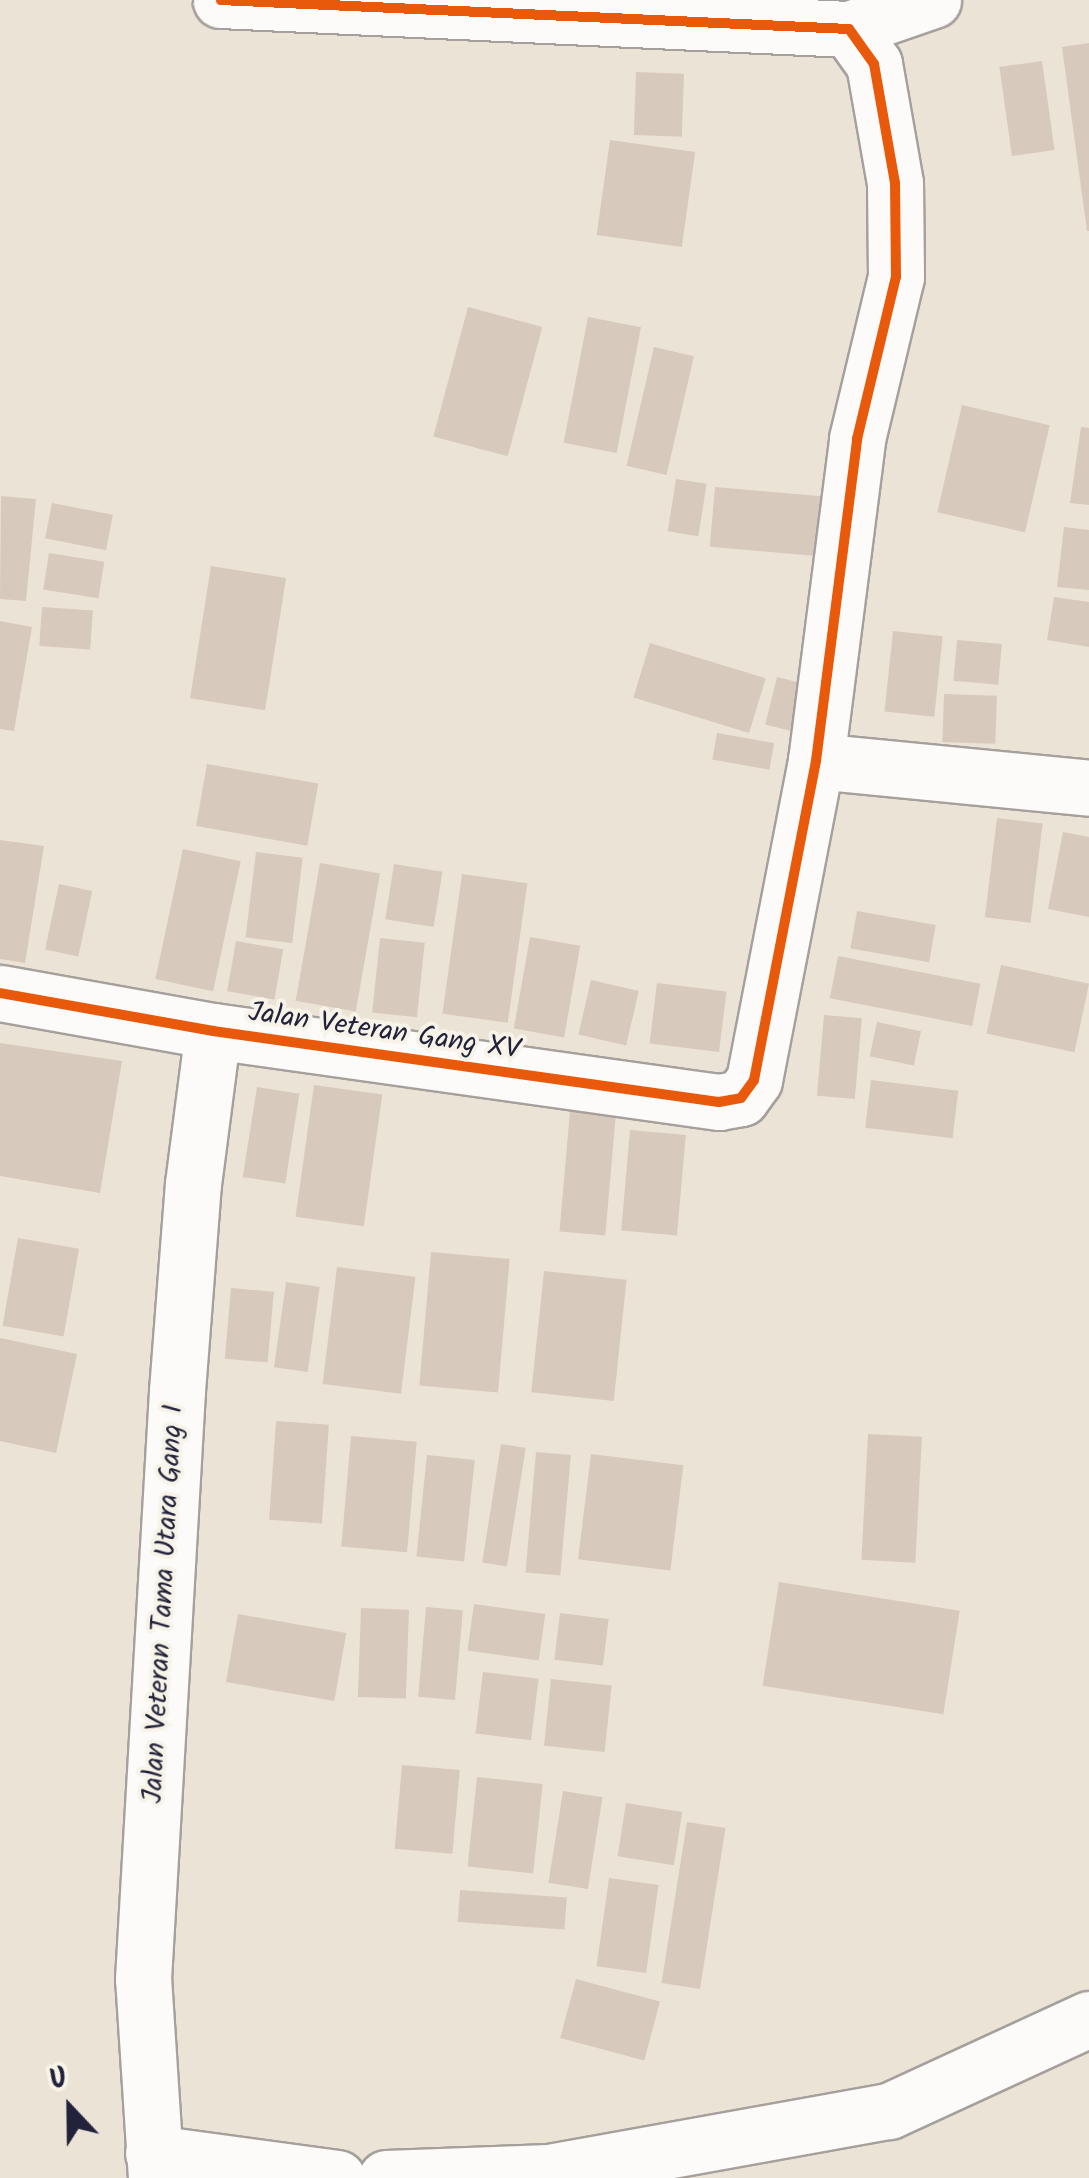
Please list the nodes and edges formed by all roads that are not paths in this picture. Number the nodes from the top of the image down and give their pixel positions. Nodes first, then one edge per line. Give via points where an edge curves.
1 (221, 0) edge
2 (933, 0) edge
3 (849, 29) junction
4 (816, 760) junction
5 (1089, 788) edge
6 (0, 993) edge
7 (213, 1031) junction
8 (1089, 2018) edge
9 (154, 2165) edge
10 (337, 2178) edge
11 (386, 2178) edge

1 - 3 street
2 - 3 street
3 - 4 street via 874,64 884,102 895,183 896,276 857,439
4 - 5 street
4 - 7 street, Jalan Veteran Gang XV via 754,1080 741,1098 720,1102
6 - 7 street, Jalan Veteran Gang XV
7 - 9 street, Jalan Veteran Tama Utara Gang I via 192,1184 176,1391 144,1959
8 - 11 street via 889,2112 549,2172
9 - 10 street

